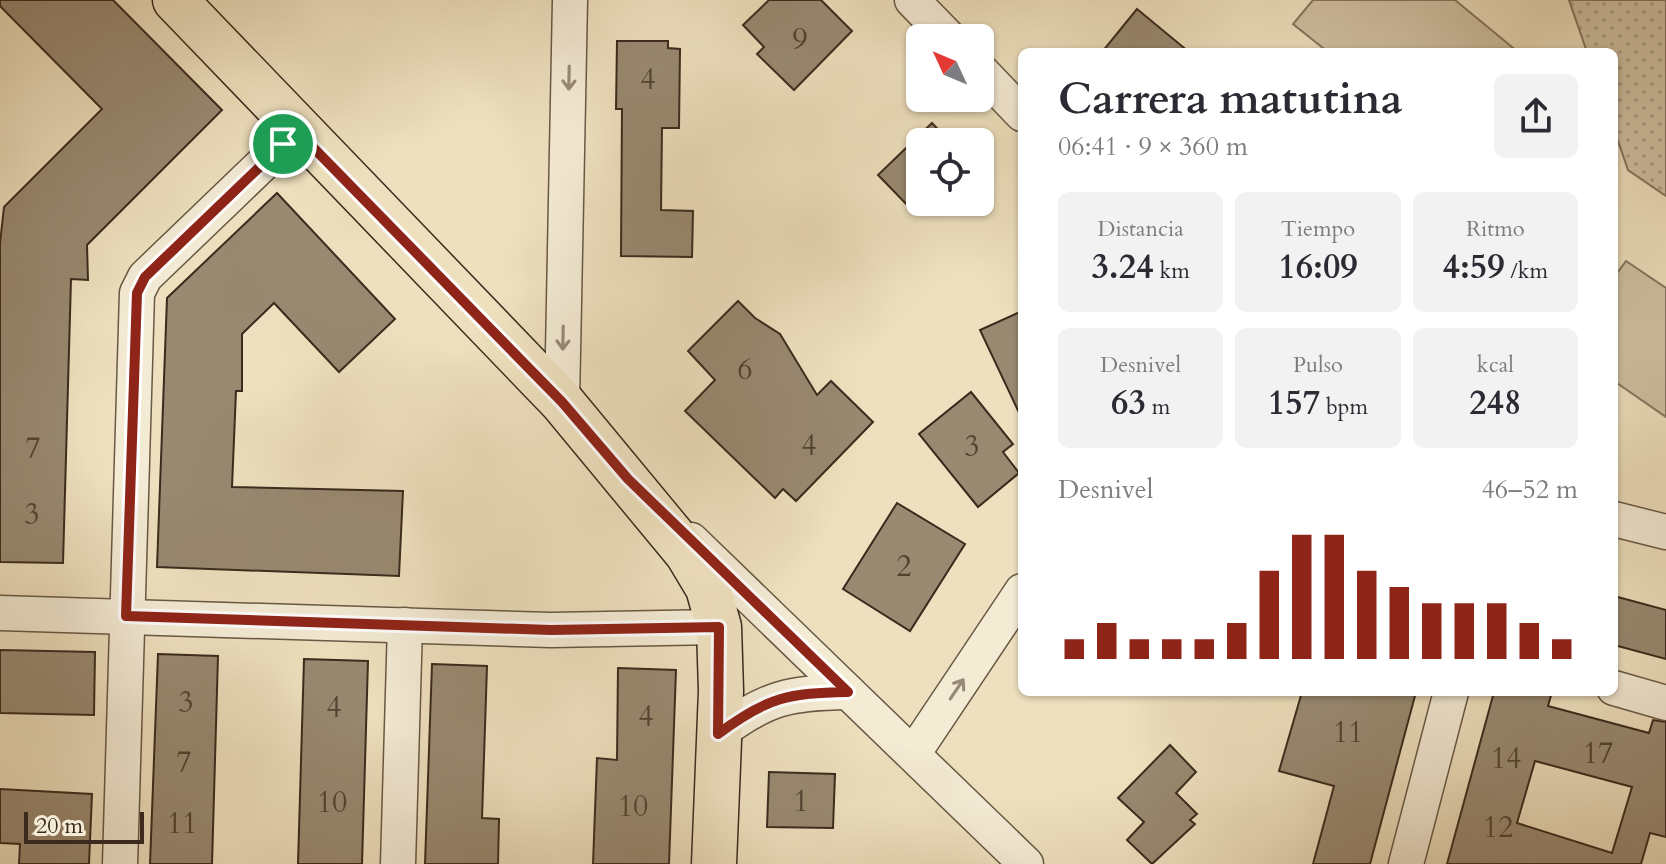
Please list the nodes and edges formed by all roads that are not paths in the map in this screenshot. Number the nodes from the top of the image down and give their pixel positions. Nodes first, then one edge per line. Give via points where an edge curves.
1 (175, 0) edge
2 (570, 0) edge
3 (912, 0) edge
4 (935, 24) edge
5 (994, 85) edge
6 (1018, 110) edge
7 (297, 131) junction
8 (562, 402) junction
9 (628, 479) junction
10 (1618, 520) edge
11 (1666, 532) edge
12 (1018, 597) edge
13 (0, 613) edge
14 (126, 616) junction
15 (405, 625) junction
16 (719, 627) junction
17 (1618, 689) edge
18 (848, 692) junction
19 (1450, 696) edge
20 (1666, 703) edge
21 (718, 734) junction
22 (913, 754) junction
23 (1021, 862) edge
24 (120, 864) edge
25 (398, 864) edge
26 (714, 864) edge
27 (1406, 864) edge

1 - 7 main road
2 -> 8 street
3 - 4 street
5 - 6 street
7 - 8 main road
7 - 14 street via 145,277 137,293
8 - 9 main road
9 - 16 main road via 687,553 708,588
9 - 18 street
10 - 11 street
22 -> 12 street
13 - 14 street
14 - 15 street
14 - 24 street
15 - 16 street via 551,630
15 - 25 street
16 - 21 main road
17 - 20 street
18 - 21 street via 794,693 744,714
18 - 22 street
19 - 27 street
21 - 26 main road
22 - 23 street

